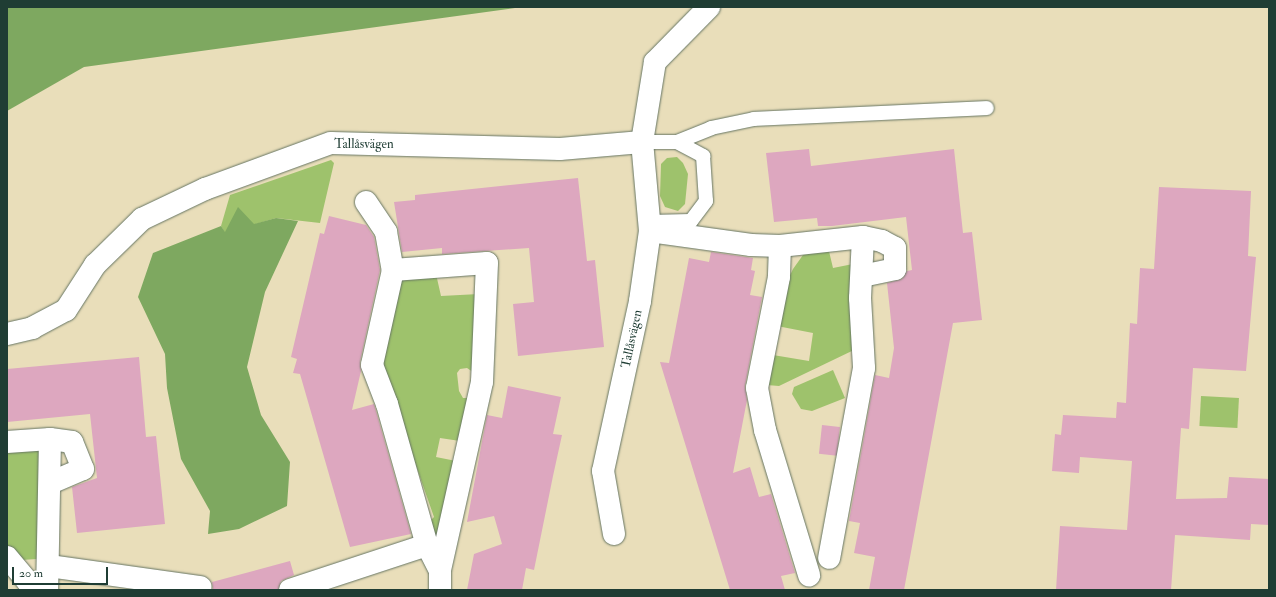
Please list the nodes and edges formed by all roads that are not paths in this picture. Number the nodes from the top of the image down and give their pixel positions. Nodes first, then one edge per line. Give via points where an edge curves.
1 (709, 7) edge
2 (987, 108) dead end
3 (642, 142) junction
4 (677, 142) junction
5 (366, 202) dead end
6 (650, 227) junction
7 (863, 236) junction
8 (780, 246) junction
9 (393, 270) junction
10 (862, 276) junction
11 (7, 334) edge
12 (50, 439) junction
13 (7, 442) edge
14 (50, 483) junction
15 (614, 534) dead end
16 (427, 545) junction
17 (7, 557) edge
18 (829, 558) dead end
19 (809, 575) dead end
20 (48, 580) edge
21 (440, 580) edge
22 (202, 587) dead end
23 (290, 590) edge

1 - 3 street, Tallåsvägen via 655,62
2 - 4 lane via 754,119 711,128
3 - 4 lane
3 - 6 street, Tallåsvägen
3 - 11 street, Tallåsvägen via 560,149 331,143 205,189 142,219 95,265 66,310 32,328
4 - 6 lane via 703,156 706,201 691,221
5 - 9 street via 386,232
6 - 8 street via 751,245
6 - 15 street, Tallåsvägen via 640,301 603,471
7 - 8 street
7 - 10 street
7 - 10 street via 895,248 895,268
8 - 19 street via 779,277 758,388 765,430
9 - 16 street via 372,365 387,404
9 - 21 street via 487,263 482,382
10 - 18 street via 864,368
12 - 13 street
12 - 14 street
12 - 14 street via 72,442 83,469
14 - 20 street
16 - 21 street
16 - 23 street
17 - 20 street via 28,582
20 - 22 street

